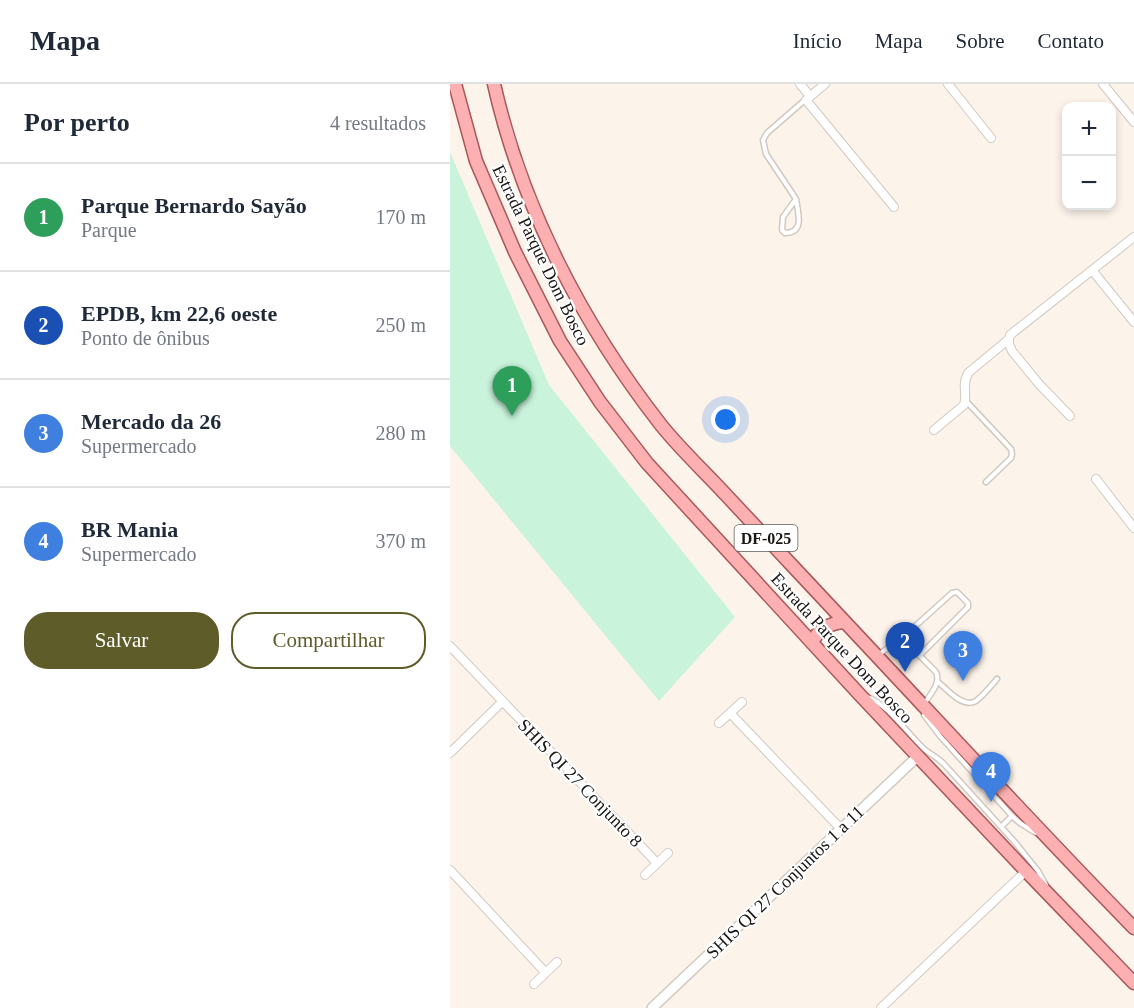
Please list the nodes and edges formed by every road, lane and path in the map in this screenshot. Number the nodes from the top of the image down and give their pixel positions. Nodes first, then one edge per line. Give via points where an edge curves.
1 (455, 84) edge
2 (494, 84) edge
3 (800, 84) edge
4 (825, 84) edge
5 (948, 84) edge
6 (1104, 84) edge
7 (808, 98) junction
8 (1134, 122) edge
9 (991, 138) dead end
10 (796, 200) junction
11 (894, 207) dead end
12 (1134, 237) edge
13 (1092, 270) junction
14 (1134, 322) edge
15 (1009, 339) junction
16 (966, 401) junction
17 (1070, 416) dead end
18 (934, 430) dead end
19 (1096, 479) dead end
20 (986, 482) dead end
21 (1134, 528) edge
22 (844, 622) junction
23 (902, 638) junction
24 (812, 643) junction
25 (450, 646) edge
26 (920, 655) junction
27 (876, 656) junction
28 (997, 679) dead end
29 (938, 682) junction
30 (860, 695) junction
31 (502, 702) junction
32 (742, 702) dead end
33 (921, 703) junction
34 (730, 713) junction
35 (719, 723) dead end
36 (450, 753) edge
37 (918, 756) junction
38 (1012, 816) junction
39 (1002, 826) junction
40 (840, 829) junction
41 (1050, 840) junction
42 (668, 853) dead end
43 (657, 863) junction
44 (450, 870) edge
45 (1026, 871) junction
46 (645, 875) dead end
47 (1049, 895) junction
48 (1134, 928) edge
49 (557, 962) dead end
50 (545, 972) junction
51 (1134, 983) edge
52 (534, 984) dead end
53 (652, 1008) edge
54 (881, 1008) edge

1 - 24 main road, Estrada Parque Dom Bosco / DF-025 via 476,161 515,252 560,341 647,463
2 - 22 main road, Estrada Parque Dom Bosco / DF-025 via 519,171 545,234 615,363 663,427
3 - 7 street
4 - 7 street
5 - 9 street
6 - 8 street
7 - 10 lane via 763,140 766,154
7 - 11 street
10 - 10 lane via 783,217 785,233 799,225
12 - 13 street
13 - 14 street
13 - 15 street
15 - 16 street via 968,373 964,380
15 - 17 street via 1012,351
16 - 18 street
16 - 20 lane via 1011,449 1011,458
19 - 21 street
22 - 24 main road via 821,629
22 - 27 main road, Estrada Parque Dom Bosco / DF-025
23 - 26 lane
23 - 26 lane via 957,592 968,608
23 - 27 lane
24 - 30 main road, Estrada Parque Dom Bosco / DF-025
25 - 31 street, SHIS QI 27 Conjunto 8
26 - 29 lane via 936,672
27 - 33 main road, Estrada Parque Dom Bosco / DF-025
28 - 29 lane via 970,703 963,702
29 - 33 lane
30 - 37 main road, Estrada Parque Dom Bosco / DF-025
30 - 39 lane via 879,703 926,751 944,763
31 - 36 street
31 - 43 street, SHIS QI 27 Conjunto 8
32 - 34 street
33 - 38 lane via 923,714 940,736
33 - 41 main road, Estrada Parque Dom Bosco / DF-025
34 - 35 street
34 - 40 street
37 - 40 street, SHIS QI 27 Conjuntos 1 a 11
37 - 45 main road, Estrada Parque Dom Bosco / DF-025
38 - 39 lane
38 - 41 lane
39 - 47 lane via 1045,881
40 - 53 street, SHIS QI 27 Conjuntos 1 a 11
41 - 48 main road, Estrada Parque Dom Bosco / DF-025
42 - 43 street
43 - 46 street
44 - 50 street
45 - 47 main road, Estrada Parque Dom Bosco / DF-025
45 - 54 street
47 - 51 main road, Estrada Parque Dom Bosco / DF-025
49 - 50 street
50 - 52 street

